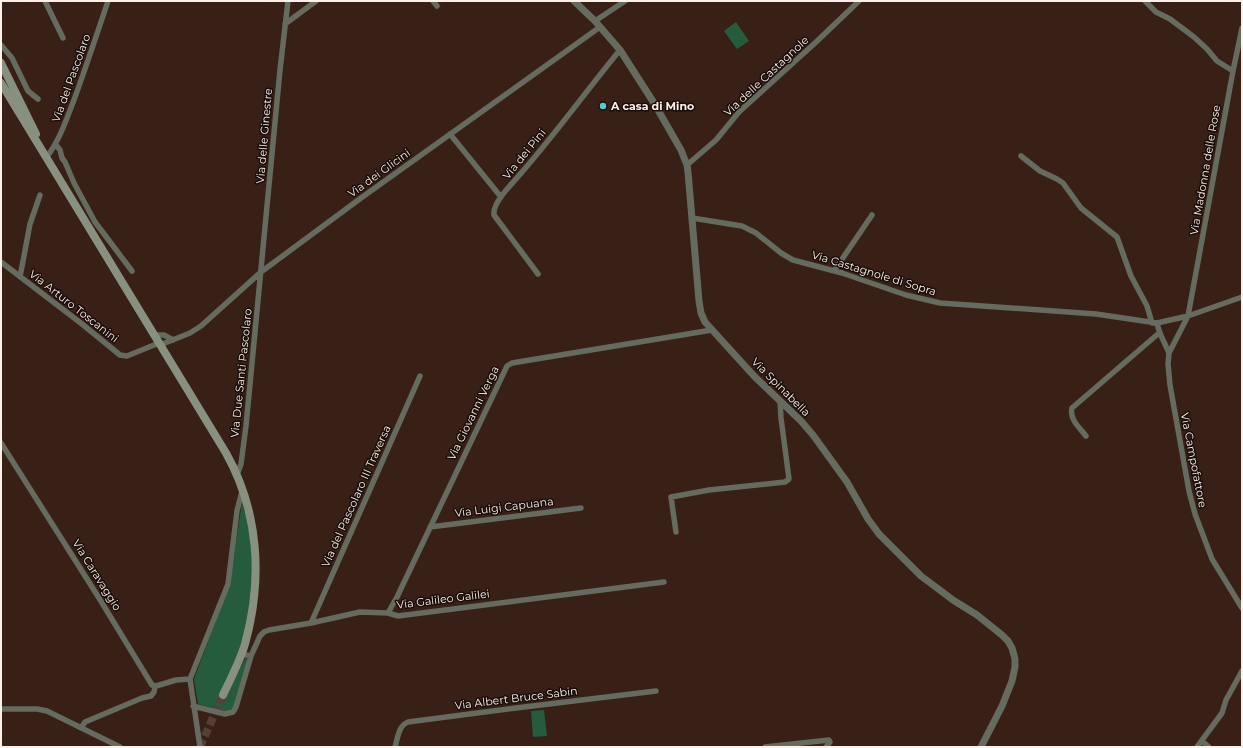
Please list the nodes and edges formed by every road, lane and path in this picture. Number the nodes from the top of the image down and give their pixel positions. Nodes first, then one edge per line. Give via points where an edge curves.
1 (45, 1) edge
2 (108, 1) edge
3 (288, 1) edge
4 (316, 1) edge
5 (574, 1) edge
6 (625, 1) edge
7 (859, 1) edge
8 (1145, 1) edge
9 (285, 24) junction
10 (598, 24) junction
11 (1242, 28) edge
12 (62, 38) dead end
13 (1, 45) edge
14 (620, 50) junction
15 (1, 63) edge
16 (1233, 71) junction
17 (1, 83) edge
18 (38, 99) dead end
19 (450, 134) junction
20 (56, 145) junction
21 (45, 156) junction
22 (1021, 156) dead end
23 (687, 165) junction
24 (40, 195) dead end
25 (501, 197) junction
26 (872, 215) dead end
27 (692, 218) junction
28 (97, 225) junction
29 (89, 228) junction
30 (1, 262) edge
31 (834, 271) junction
32 (132, 272) dead end
33 (261, 272) junction
34 (538, 274) dead end
35 (20, 277) junction
36 (1242, 297) edge
37 (1188, 316) junction
38 (1154, 323) junction
39 (712, 330) junction
40 (1159, 333) junction
41 (154, 335) junction
42 (173, 340) junction
43 (159, 344) junction
44 (1169, 353) junction
45 (420, 376) dead end
46 (780, 401) junction
47 (1086, 436) dead end
48 (1, 443) edge
49 (237, 475) junction
50 (242, 489) junction
51 (581, 508) dead end
52 (430, 527) junction
53 (676, 532) dead end
54 (664, 582) dead end
55 (1242, 608) edge
56 (388, 613) junction
57 (311, 623) junction
58 (241, 654) junction
59 (251, 656) junction
60 (1242, 671) edge
61 (190, 679) junction
62 (155, 687) junction
63 (656, 691) dead end
64 (223, 695) tunnel mouth
65 (194, 706) junction
66 (1, 708) edge
67 (81, 728) junction
68 (1202, 740) junction
69 (120, 747) edge
70 (200, 747) edge
71 (395, 747) edge
72 (765, 747) edge
73 (826, 747) edge
74 (981, 747) edge
75 (1197, 747) edge
76 (1209, 747) edge

1 - 12 street
2 - 20 street, Via del Pascolaro
3 - 9 street, Via delle Ginestre
4 - 9 street
5 - 10 street, Via Spinabella
6 - 10 street, Via dei Glicini
7 - 23 street, Via delle Castagnole via 739,112 716,140
8 - 16 street via 1156,12 1172,20 1194,37 1217,61
9 - 33 street, Via delle Ginestre
10 - 14 street, Via Spinabella
10 - 19 street, Via dei Glicini
11 - 16 street, Via Madonna delle Rose
13 - 18 street via 12,58 25,87
14 - 23 street, Via Spinabella via 674,137
14 - 25 street, Via dei Pini
15 - 21 main road
16 - 37 street, Via Madonna delle Rose
17 - 21 main road
19 - 25 street
19 - 33 street, Via dei Glicini
20 - 21 street, Via del Pascolaro
20 - 28 street
21 - 29 main road
22 - 38 street, Via Campofattore via 1040,171 1063,182 1081,208 1117,237
23 - 27 street, Via Spinabella
24 - 35 street via 30,224
25 - 34 street, Via dei Pini via 494,208 494,214
26 - 31 street
27 - 31 street, Via Castagnole di Sopra via 746,228 787,257
27 - 39 street, Via Spinabella via 699,306 703,319
28 - 29 street
28 - 32 street
29 - 41 main road
30 - 35 street, Via Arturo Toscanini
31 - 38 street, Via Castagnole di Sopra via 906,295 940,303 1096,314
33 - 42 street, Via dei Glicini via 195,331
33 - 49 street, Via Due Santi Pascolaro via 241,464
35 - 43 street, Via Arturo Toscanini via 120,355 127,356
36 - 37 street
37 - 38 street
37 - 44 street, Via Campofattore
38 - 40 street, Via Campofattore
39 - 46 street, Via Spinabella
39 - 52 street, Via Giovanni Verga via 512,363 507,366
40 - 44 street, Via Campofattore
40 - 47 street via 1072,408 1073,420
41 - 42 street via 164,335
41 - 43 main road
42 - 43 street, Via dei Glicini
43 - 49 main road
44 - 55 street, Via Campofattore via 1170,385 1194,514 1216,565
45 - 57 street, Via del Pascolaro III Traversa
46 - 53 street via 788,481 671,497
46 - 74 street, Via Spinabella via 821,445 879,534 921,576 977,615 1010,644 1015,662 1012,681
48 - 62 street, Via Caravaggio
49 - 50 main road
50 - 58 main road via 252,523 256,563 253,606
50 - 61 street via 228,584
51 - 52 street, Via Luigi Capuana
52 - 56 street, Via Giovanni Verga
54 - 56 street, Via Galileo Galilei via 398,616
56 - 57 street, Via Galileo Galilei via 356,612
57 - 59 street, Via Galileo Galilei via 264,632 258,638
58 - 59 street
58 - 64 main road
59 - 65 street via 233,712 225,714
60 - 68 street via 1222,713
61 - 62 street via 176,680
61 - 65 street
62 - 67 street via 151,696 85,722
63 - 71 street, Via Albert Bruce Sabin via 408,722 401,727
65 - 70 street
66 - 67 street via 44,711
67 - 69 street
68 - 75 street
68 - 76 street
72 - 73 street via 829,740

